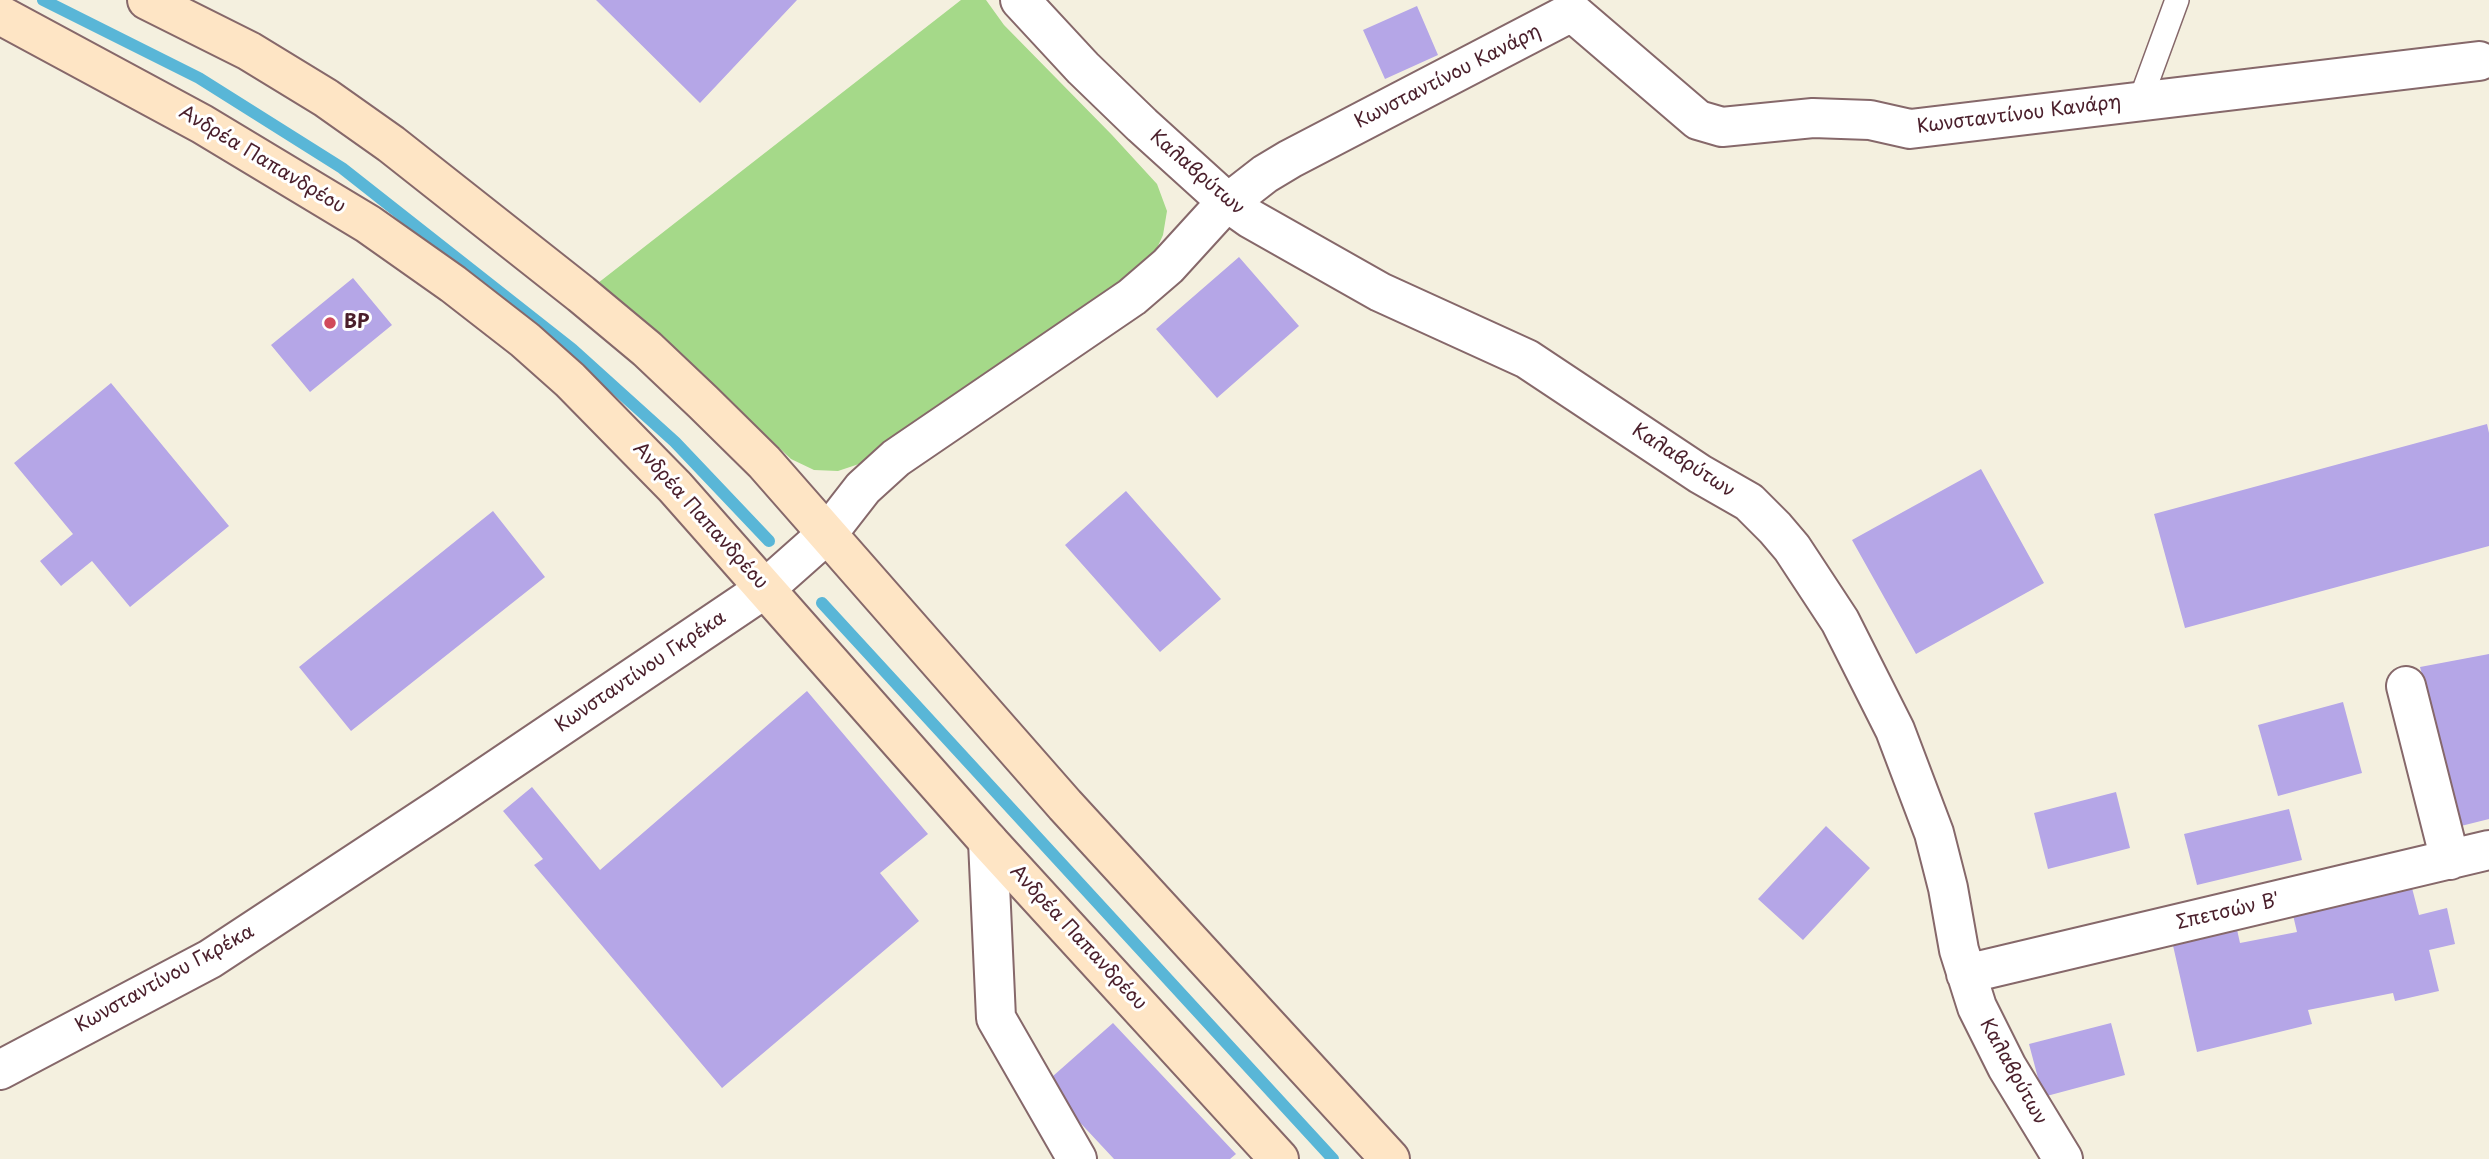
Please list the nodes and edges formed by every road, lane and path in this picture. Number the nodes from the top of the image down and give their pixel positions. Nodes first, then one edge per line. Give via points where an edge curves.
1 (147, 0) edge
2 (1020, 0) edge
3 (2178, 0) edge
4 (1572, 6) edge
5 (0, 15) edge
6 (2479, 61) dead end
7 (2140, 101) junction
8 (1227, 202) junction
9 (828, 533) junction
10 (766, 588) junction
11 (2406, 686) dead end
12 (988, 841) junction
13 (2489, 850) edge
14 (2450, 859) junction
15 (1966, 974) junction
16 (0, 1070) edge
17 (1077, 1159) edge
18 (1279, 1159) edge
19 (1390, 1159) edge
20 (2063, 1159) edge

1 - 9 main road via 249,51 326,98 450,189 647,349 764,462
2 - 8 street, Καλαβρύτων via 1083,68
3 - 7 lane
4 - 7 street, Κωνσταντίνου Κανάρη via 1698,120 1723,127 1813,118 1870,120 1910,129
4 - 8 street, Κωνσταντίνου Κανάρη via 1290,159
5 - 10 main road, Ανδρέα Παπανδρέου via 255,154 453,284 525,340 599,408
6 - 7 street, Κωνσταντίνου Κανάρη
8 - 9 street, Κωνσταντίνου Γκρέκα via 1132,298 896,458 863,488
8 - 15 street, Καλαβρύτων via 1380,292 1527,359 1749,502 1775,528 1840,621 1895,730 1934,833
9 - 10 street, Κωνσταντίνου Γκρέκα
9 - 19 main road via 1065,805
10 - 12 main road, Ανδρέα Παπανδρέου
10 - 16 street, Κωνσταντίνου Γκρέκα via 210,959
11 - 14 street
12 - 17 street via 996,1018
12 - 18 main road, Ανδρέα Παπανδρέου
13 - 14 street, Σπετσών Β'
14 - 15 street, Σπετσών Β'
15 - 20 street, Καλαβρύτων via 1989,1035

